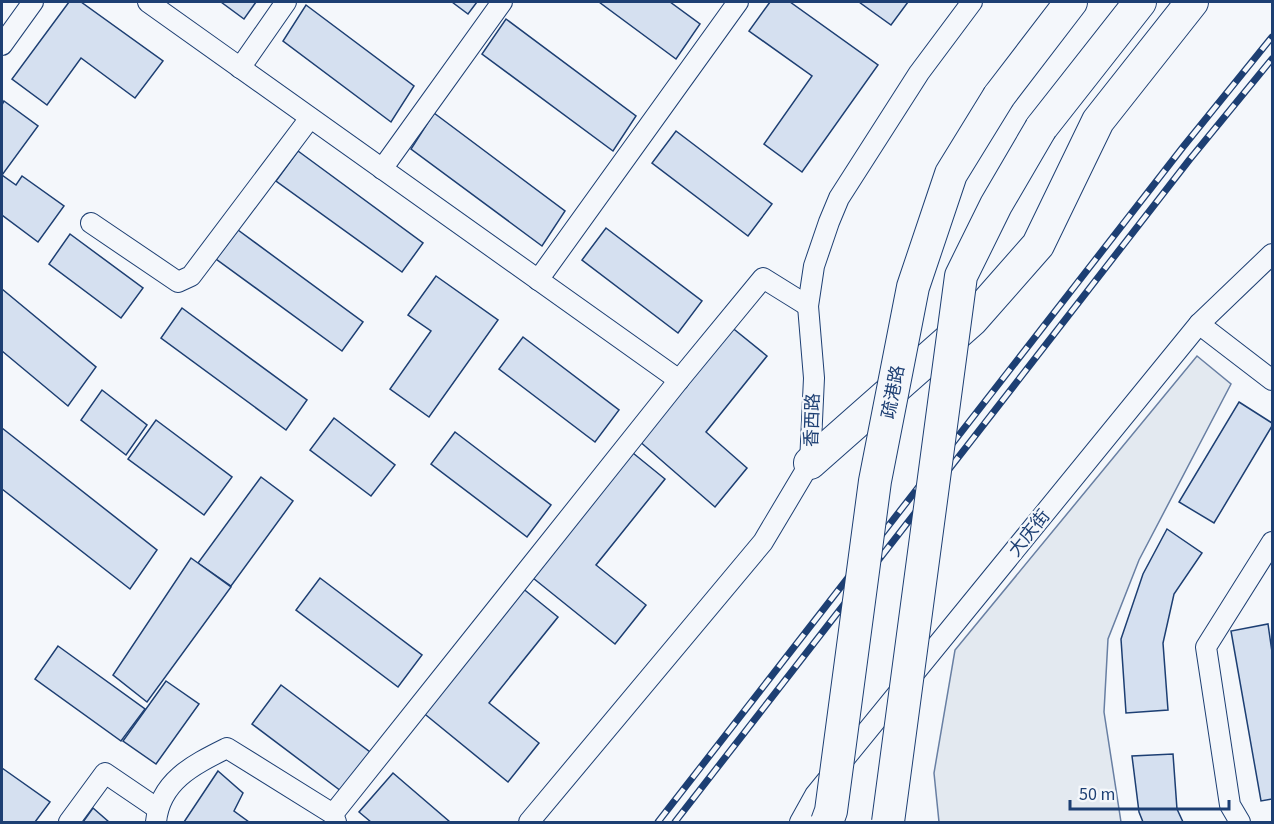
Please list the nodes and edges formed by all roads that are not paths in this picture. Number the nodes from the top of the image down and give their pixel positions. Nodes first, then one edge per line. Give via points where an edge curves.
1 (33, 2) edge
2 (148, 2) edge
3 (286, 2) edge
4 (502, 2) edge
5 (738, 2) edge
6 (972, 2) edge
7 (1071, 2) edge
8 (1140, 2) edge
9 (1192, 2) edge
10 (2, 45) edge
11 (240, 68) junction
12 (310, 118) junction
13 (382, 169) junction
14 (91, 222) dead end
15 (1272, 254) edge
16 (538, 280) junction
17 (808, 306) junction
18 (1199, 324) junction
19 (679, 380) junction
20 (1272, 380) edge
21 (810, 463) junction
22 (1272, 542) edge
23 (157, 816) edge
24 (334, 818) edge
25 (69, 822) edge
26 (529, 822) edge
27 (800, 822) edge
28 (827, 822) edge
29 (888, 822) edge
30 (1240, 822) edge

1 - 10 street
2 - 11 street
3 - 11 street
4 - 13 street
5 - 16 street
6 - 17 street, 香西路 via 919,73 839,198 814,266
7 - 28 highway, 疏港路, bridge via 999,96 951,174 913,287 875,481
8 - 29 highway, bridge via 1041,128 961,276
9 - 21 highway via 1098,121 1038,245 972,320
11 - 12 street
12 - 13 street
12 - 14 street via 191,276 178,282
13 - 16 street
15 - 18 street, 大庆街
16 - 19 street
17 - 19 street via 763,278
17 - 21 street, 香西路 via 814,378
18 - 20 street
18 - 27 street, 大庆街 via 815,795
19 - 24 street
21 - 26 street, 香西路 via 763,542
22 - 30 street via 1206,647 1230,805
23 - 24 street via 176,778 227,748
23 - 25 street via 105,773

